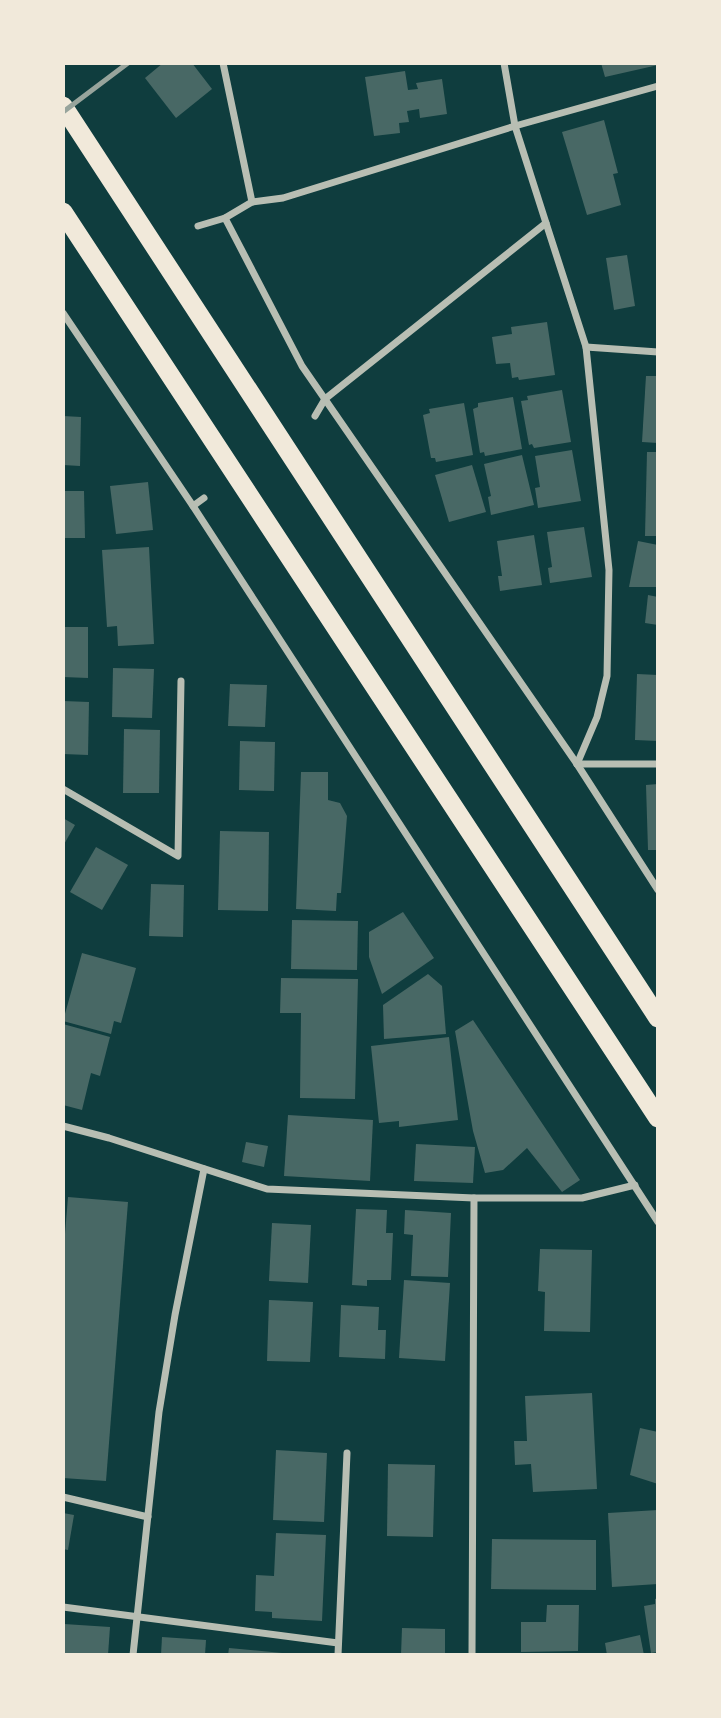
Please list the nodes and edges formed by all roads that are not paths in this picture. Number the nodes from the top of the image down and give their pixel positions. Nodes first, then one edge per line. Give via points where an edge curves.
1 (223, 63) edge
2 (504, 63) edge
3 (658, 86) edge
4 (63, 106) edge
5 (515, 126) junction
6 (253, 202) junction
7 (63, 212) edge
8 (225, 218) junction
9 (546, 223) junction
10 (198, 226) dead end
11 (63, 313) edge
12 (586, 347) junction
13 (658, 352) edge
14 (325, 399) junction
15 (315, 416) dead end
16 (204, 498) dead end
17 (193, 506) junction
18 (181, 681) dead end
19 (577, 764) junction
20 (658, 764) edge
21 (63, 789) edge
22 (658, 890) edge
23 (658, 1018) edge
24 (658, 1118) edge
25 (63, 1126) edge
26 (204, 1169) junction
27 (635, 1185) junction
28 (474, 1198) junction
29 (658, 1222) edge
30 (347, 1453) dead end
31 (63, 1497) edge
32 (148, 1517) junction
33 (63, 1607) edge
34 (137, 1616) junction
35 (338, 1643) junction
36 (133, 1655) edge
37 (338, 1655) edge
38 (472, 1655) edge

1 - 6 street
2 - 5 street
3 - 5 street
4 - 23 highway
5 - 6 street via 283,198
5 - 9 street
6 - 8 street
7 - 24 highway
8 - 10 street
8 - 14 street via 302,366
9 - 12 street
9 - 14 street
11 - 17 street
12 - 13 street
12 - 19 street via 609,570 607,676 597,717
14 - 15 street
14 - 19 street
16 - 17 street
17 - 27 street
18 - 21 street via 178,856
19 - 20 street
19 - 22 street
25 - 26 street
26 - 28 street via 267,1189
26 - 32 street via 159,1412
27 - 28 street via 582,1198
27 - 29 street
28 - 38 street
30 - 35 street
31 - 32 street
32 - 34 street
33 - 34 street
34 - 35 street
34 - 36 street
35 - 37 street

